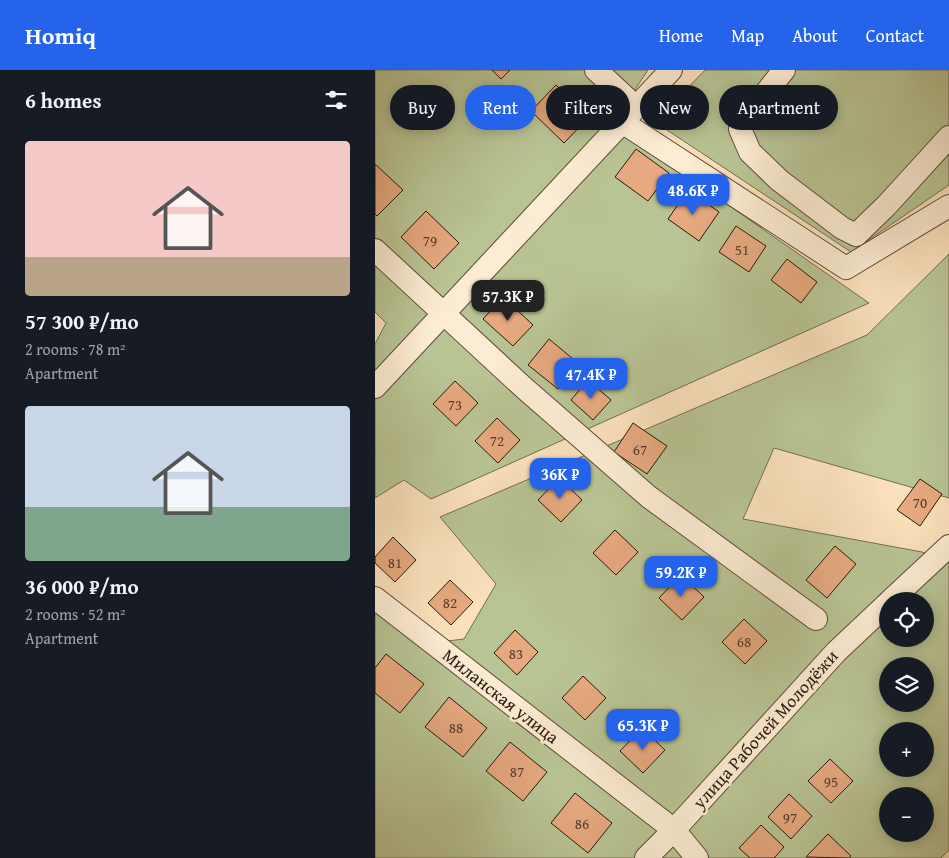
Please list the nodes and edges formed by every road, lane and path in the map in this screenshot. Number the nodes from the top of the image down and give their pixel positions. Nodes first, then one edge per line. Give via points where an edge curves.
1 (596, 70) edge
2 (671, 70) edge
3 (784, 70) edge
4 (607, 85) edge
5 (630, 114) edge
6 (630, 116) edge
7 (615, 130) edge
8 (949, 137) edge
9 (949, 206) edge
10 (375, 250) edge
11 (443, 313) junction
12 (375, 387) edge
13 (949, 546) edge
14 (900, 592) edge
15 (375, 598) edge
16 (879, 611) edge
17 (816, 619) dead end
18 (674, 830) junction
19 (646, 858) edge
20 (697, 858) edge

1 - 4 street
2 - 5 street
3 - 8 street via 740,129 750,152 779,180 856,235
6 - 9 street via 846,268
7 - 11 street
10 - 11 street
11 - 12 street
11 - 17 street via 649,497
13 - 14 street, улица Рабочей Молодёжи
15 - 18 street, Миланская улица
16 - 18 street, улица Рабочей Молодёжи via 836,652
18 - 19 street, улица Рабочей Молодёжи
18 - 20 street, Миланская улица

